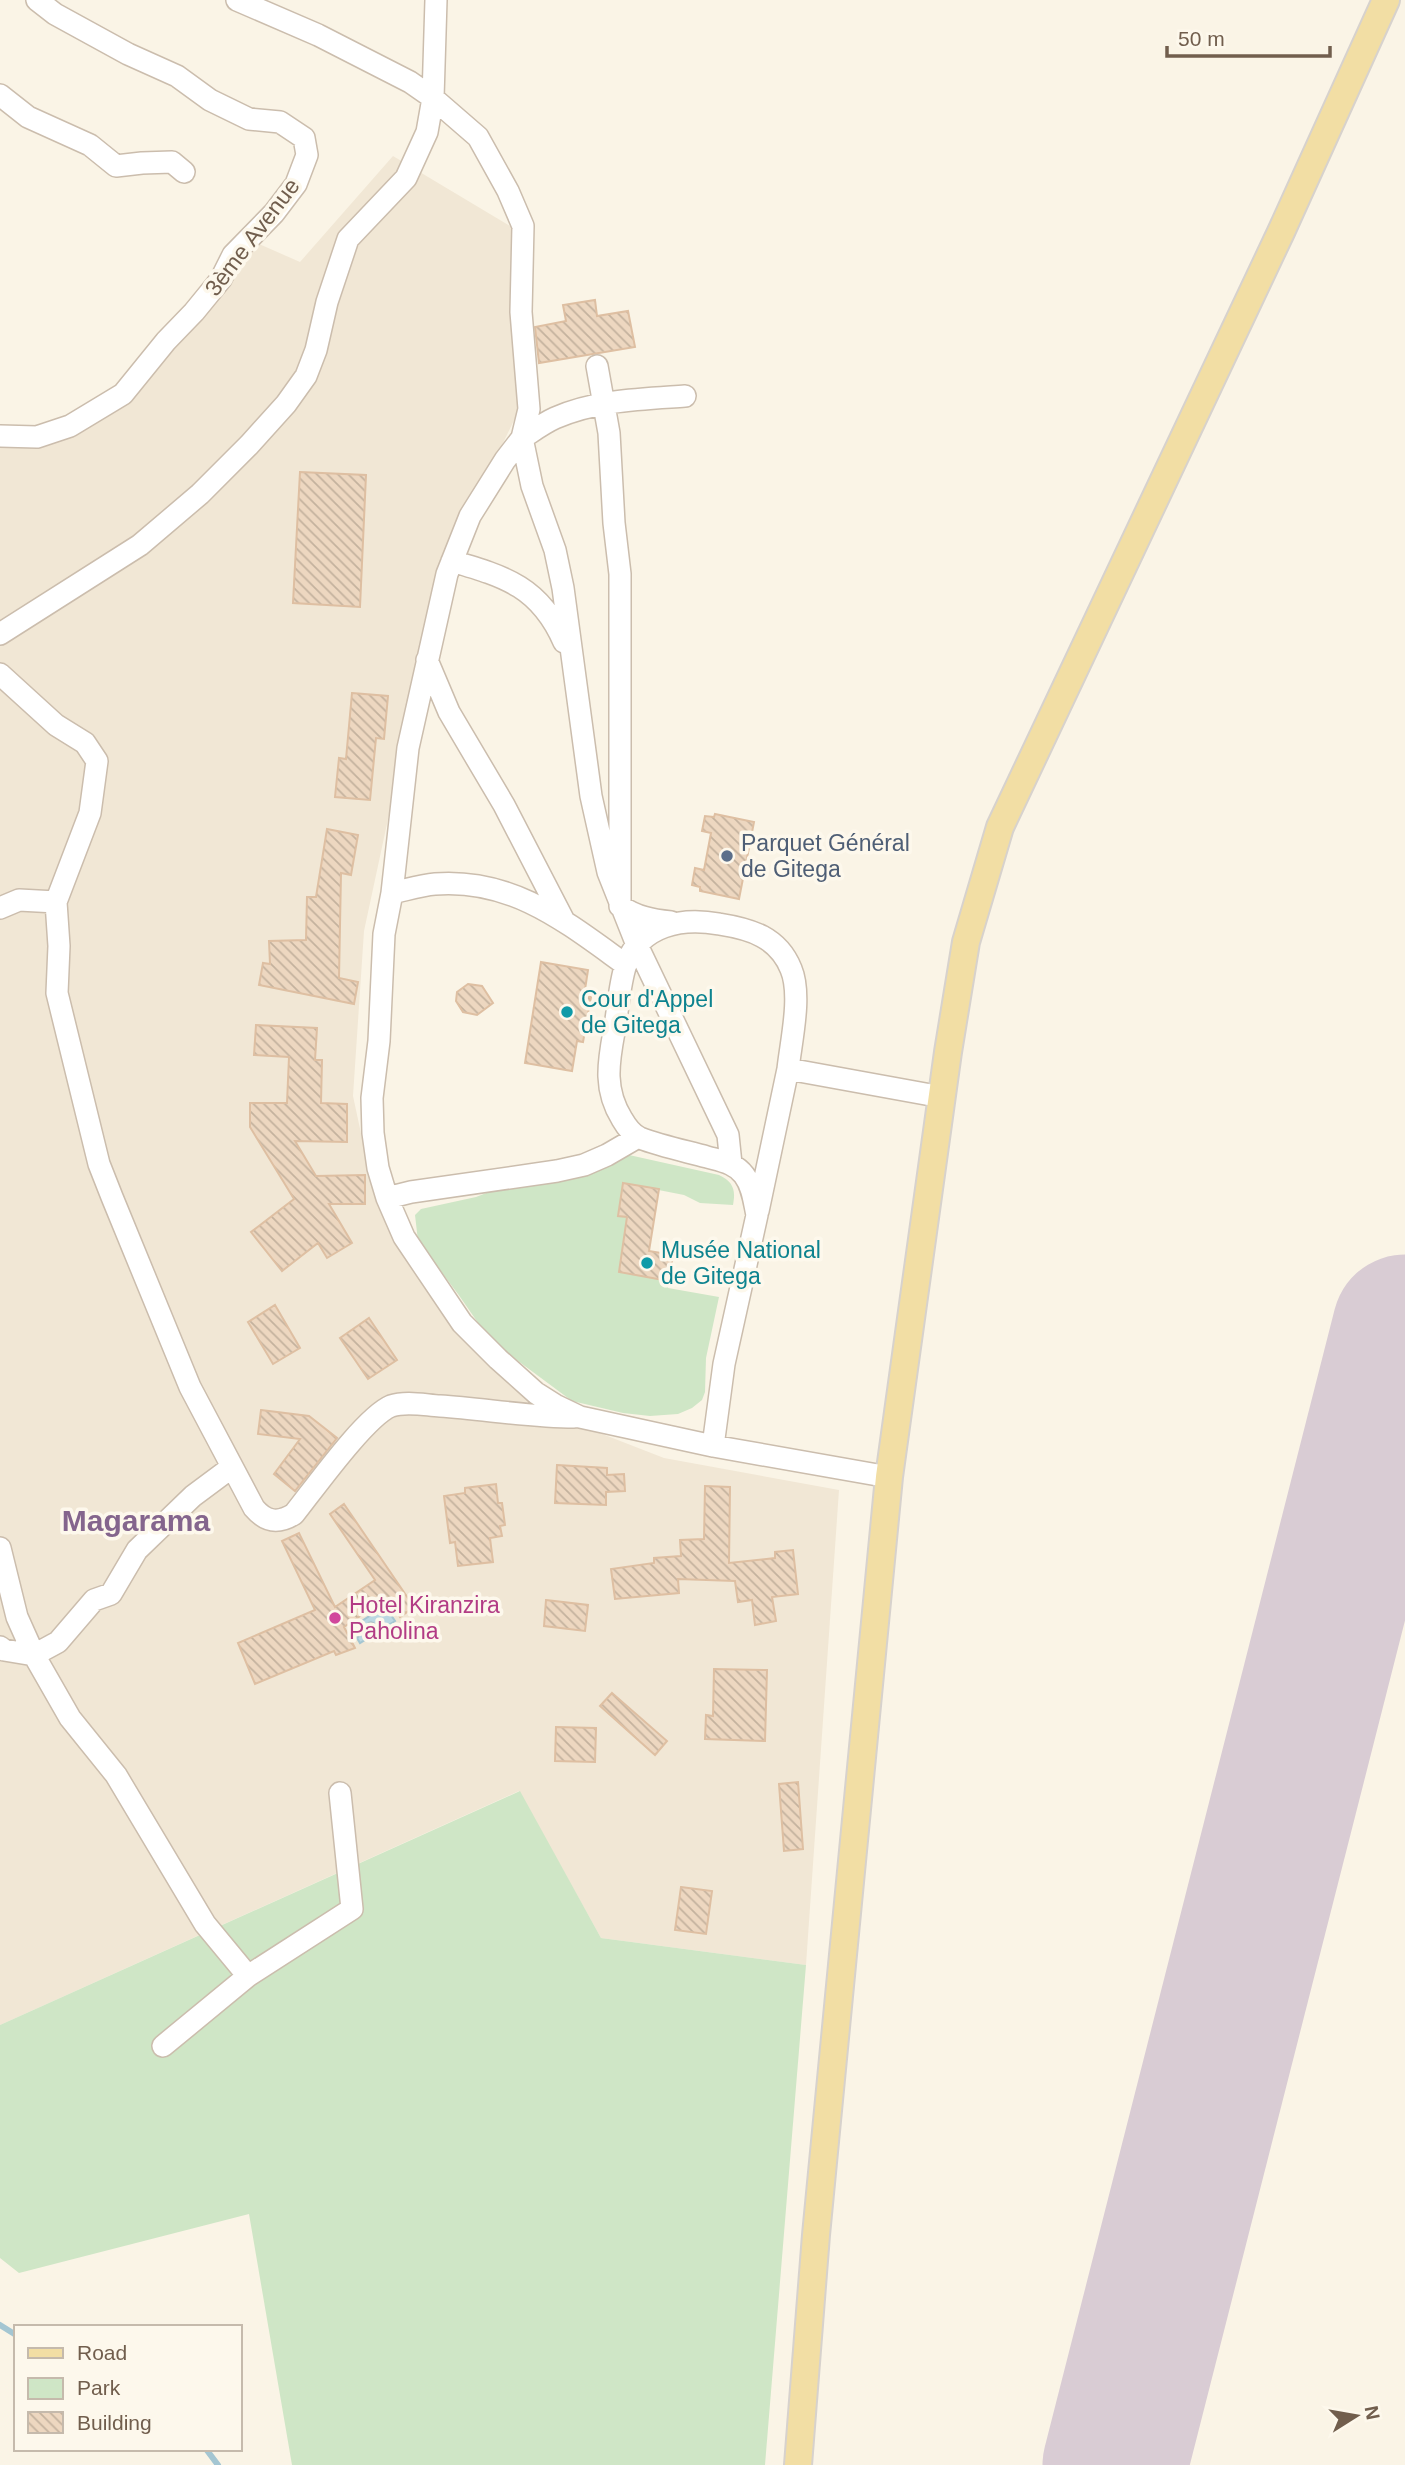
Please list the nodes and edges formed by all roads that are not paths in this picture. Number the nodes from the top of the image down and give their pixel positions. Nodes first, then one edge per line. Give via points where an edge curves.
1 (37, 0) edge
2 (237, 0) edge
3 (436, 0) edge
4 (1386, 0) edge
5 (0, 95) edge
6 (433, 97) junction
7 (184, 172) dead end
8 (597, 366) dead end
9 (685, 396) dead end
10 (604, 404) junction
11 (0, 436) edge
12 (522, 438) junction
13 (452, 561) junction
14 (0, 634) edge
15 (427, 660) junction
16 (573, 662) junction
17 (0, 674) edge
18 (392, 893) junction
19 (56, 902) junction
20 (620, 906) junction
21 (0, 908) edge
22 (563, 919) junction
23 (674, 923) junction
24 (637, 945) junction
25 (626, 965) junction
26 (788, 1069) junction
27 (942, 1097) junction
28 (638, 1137) junction
29 (731, 1164) junction
30 (387, 1198) junction
31 (757, 1215) junction
32 (580, 1417) junction
33 (713, 1446) junction
34 (232, 1467) junction
35 (889, 1476) junction
36 (0, 1548) edge
37 (0, 1647) edge
38 (34, 1655) junction
39 (340, 1793) dead end
40 (248, 1976) junction
41 (163, 2046) dead end
42 (798, 2465) edge

1 - 11 street, 3ème Avenue via 128,54 177,76 210,100 249,119 280,122 304,138 307,155 296,184 274,213 233,255 194,312 122,394 70,426 37,437
2 - 6 street via 363,57
3 - 6 street
4 - 27 main road via 1000,827 966,942
5 - 7 street via 28,117 90,145 116,166 172,162
6 - 12 street via 478,137 523,226 528,409
6 - 14 street via 427,132 406,178 348,239 316,350 306,376 286,404 200,494 140,545
8 - 10 street
9 - 10 street
10 - 12 street via 553,419
10 - 20 street via 620,574
12 - 13 street via 471,516
12 - 16 street via 531,486 555,550
13 - 15 street
13 - 16 street via 489,572 531,593 550,614
15 - 18 street via 408,748
15 - 22 street via 449,712
16 - 20 street via 600,843
17 - 19 street via 56,725 85,743 97,761 90,813
18 - 22 street via 432,884 489,887
18 - 30 street via 384,934 372,1098 378,1168
19 - 21 street via 19,900
19 - 34 street via 57,993 99,1164 190,1387
20 - 23 street via 649,920
20 - 24 street
22 - 25 street
23 - 24 street via 654,930
23 - 26 street via 702,921 748,928 782,952 796,991
24 - 25 street
24 - 29 street via 728,1135
25 - 28 street via 608,1067 609,1088 625,1125
26 - 27 street
26 - 31 street
27 - 35 main road
28 - 29 street
28 - 30 street via 584,1165
29 - 31 street via 744,1175
30 - 32 street via 404,1237 462,1322 536,1392
31 - 33 street via 724,1364
32 - 33 street
32 - 34 street via 405,1403 391,1406 360,1432 294,1514 274,1522 254,1508
33 - 35 street
34 - 38 street via 193,1496 137,1550 111,1594 94,1600 58,1642
35 - 42 main road
36 - 38 street via 17,1617
37 - 38 street
38 - 40 street via 70,1718 116,1775 205,1924
39 - 40 street via 352,1909
40 - 41 street

